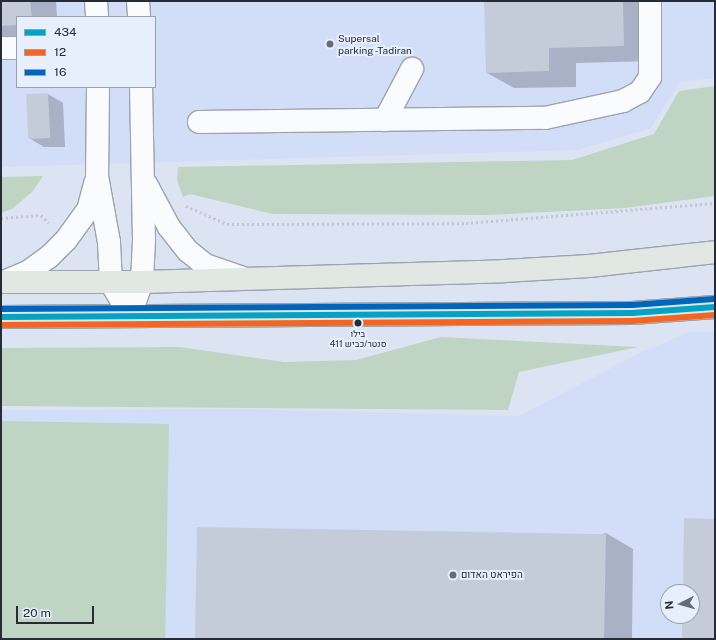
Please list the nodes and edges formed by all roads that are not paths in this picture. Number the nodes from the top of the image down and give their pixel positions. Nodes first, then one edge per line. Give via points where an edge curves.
1 (96, 1) edge
2 (138, 1) edge
3 (650, 1) edge
4 (97, 16) edge
5 (139, 16) edge
6 (1, 48) edge
7 (16, 48) edge
8 (412, 69) dead end
9 (98, 88) edge
10 (141, 88) edge
11 (385, 120) junction
12 (199, 122) dead end
13 (97, 176) junction
14 (145, 181) junction
15 (715, 252) edge
16 (248, 279) junction
17 (2, 282) edge
18 (142, 282) junction
19 (111, 283) junction
20 (715, 307) edge
21 (130, 315) junction
22 (1, 317) edge

1 - 4 street
2 - 5 street
3 - 11 street via 650,77 640,92 623,101 545,118
6 - 7 street
8 - 11 street
9 - 13 street
10 - 14 street
11 - 12 street
13 - 17 street via 88,210 66,240 49,257 28,272
13 - 19 street via 109,242
14 - 16 street via 169,228 188,251 204,265
14 - 18 street
15 - 16 main road via 589,266 504,271
16 - 18 main road
17 - 19 main road
18 - 19 main road
18 - 21 street
19 - 21 street
20 - 21 main road via 632,313
21 - 22 main road

